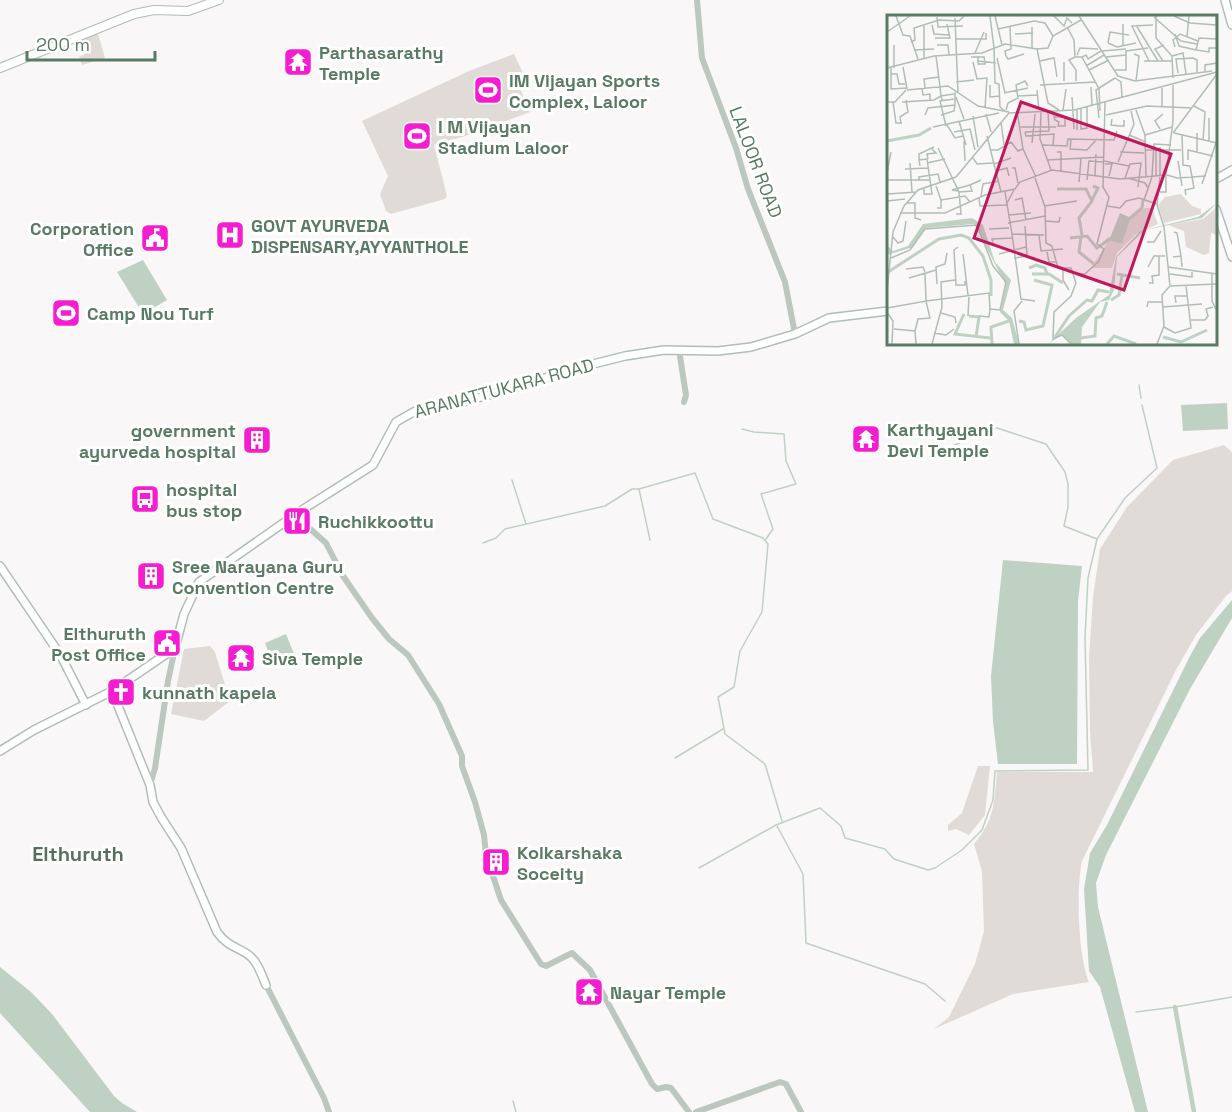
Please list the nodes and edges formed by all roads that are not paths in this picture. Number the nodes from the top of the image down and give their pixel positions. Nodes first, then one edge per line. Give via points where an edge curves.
1 (219, 0) edge
2 (697, 0) edge
3 (1226, 0) edge
4 (1232, 25) edge
5 (0, 68) edge
6 (1232, 170) edge
7 (1217, 178) edge
8 (1217, 215) edge
9 (1232, 257) edge
10 (887, 311) edge
11 (795, 334) junction
12 (679, 350) junction
13 (684, 402) dead end
14 (297, 514) junction
15 (0, 566) edge
16 (175, 648) junction
17 (112, 691) junction
18 (86, 705) junction
19 (0, 751) edge
20 (150, 784) junction
21 (266, 985) joint
22 (329, 1112) edge
23 (689, 1112) edge
24 (696, 1112) edge
25 (801, 1112) edge

1 - 5 main road via 188,11 134,14
2 - 11 street, LALOOR ROAD via 702,58 785,282
3 - 4 main road
6 - 7 main road
8 - 9 main road
10 - 11 main road, ARANATTUKARA ROAD via 829,318
11 - 12 main road, ARANATTUKARA ROAD via 730,350
12 - 13 street
12 - 14 main road, ARANATTUKARA ROAD via 625,356 453,405 417,410 396,422 373,465
14 - 16 main road, ARANATTUKARA ROAD via 199,582 183,614
14 - 23 street via 326,543 372,618 408,655 439,704 462,756 501,900 541,964 546,966 572,953 590,970 652,1084 657,1089 671,1088
15 - 18 main road via 60,656
16 - 17 main road
16 - 20 street
17 - 18 main road
17 - 20 main road
18 - 19 main road
20 - 21 main road via 153,802 181,848 217,932 232,948 251,956
21 - 22 street
24 - 25 street via 780,1082 786,1084

